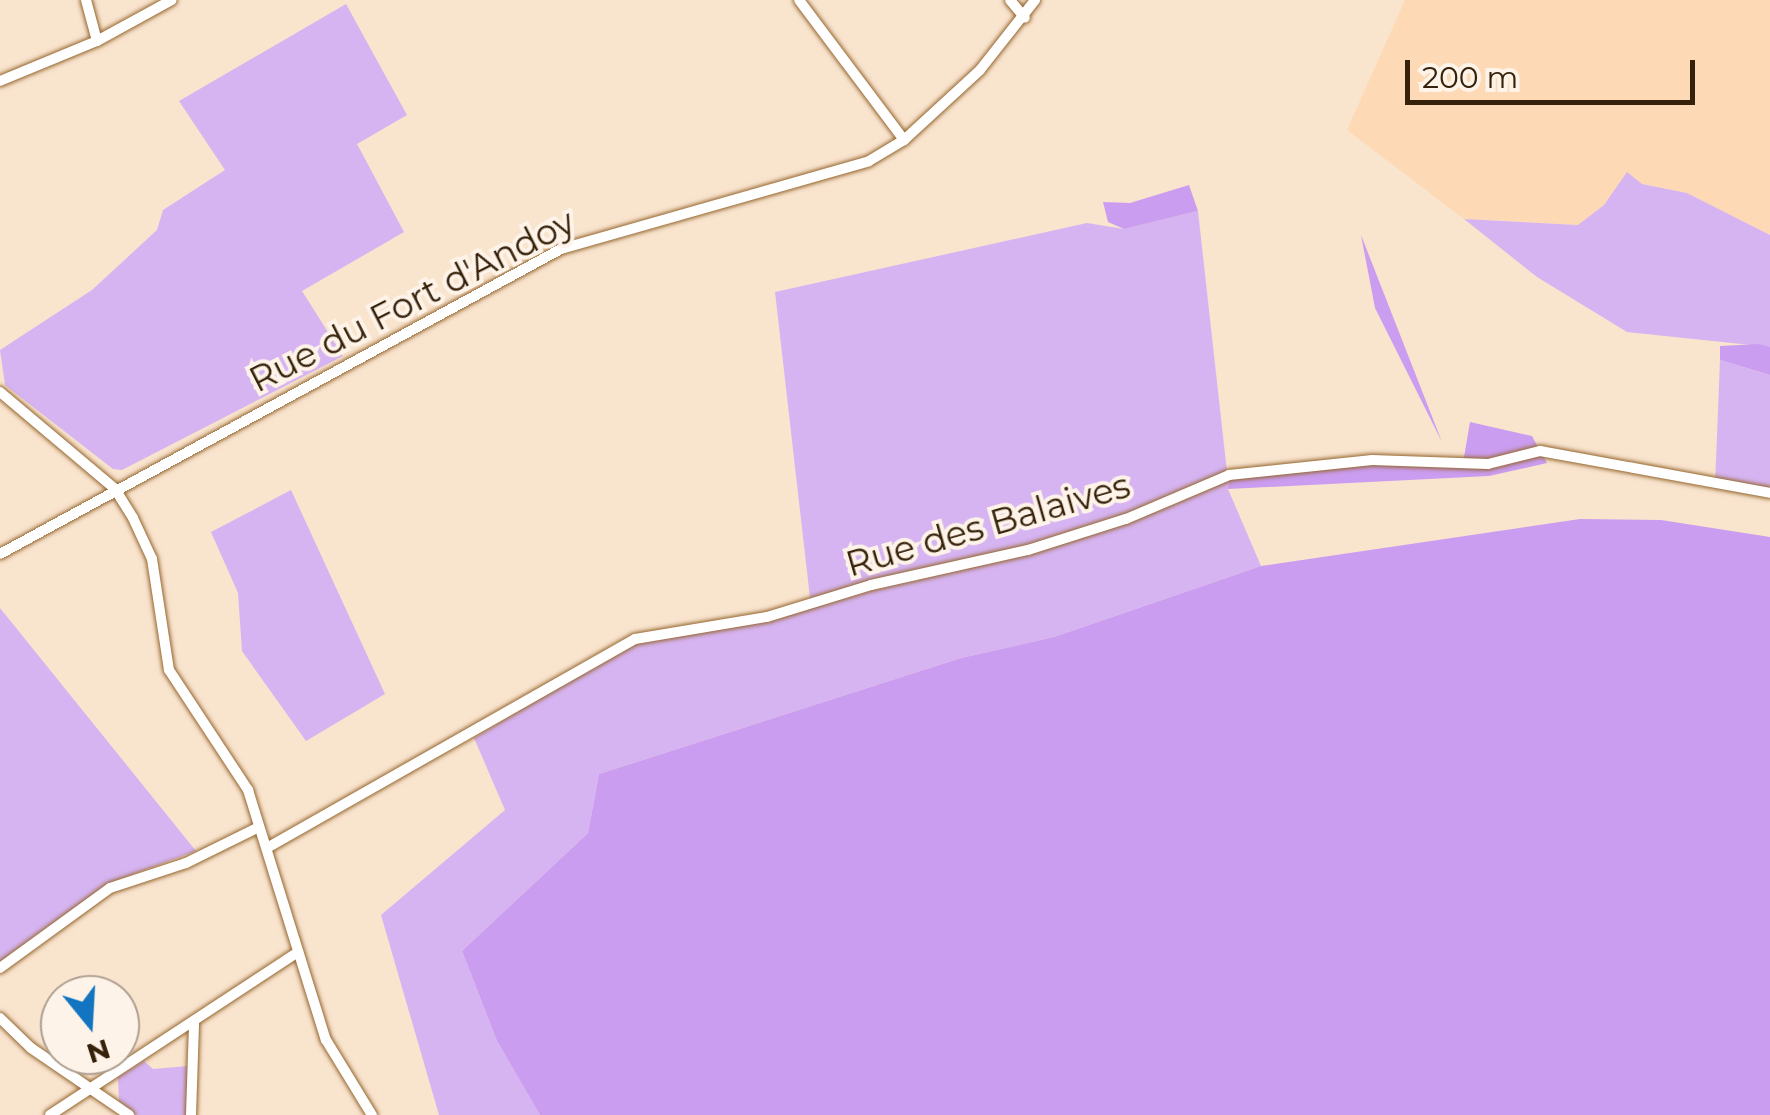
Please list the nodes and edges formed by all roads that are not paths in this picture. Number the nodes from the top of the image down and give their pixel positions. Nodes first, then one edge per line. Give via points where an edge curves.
1 (86, 0) edge
2 (172, 0) edge
3 (799, 0) edge
4 (1010, 0) edge
5 (1035, 0) edge
6 (1025, 18) junction
7 (97, 41) junction
8 (0, 81) edge
9 (904, 140) junction
10 (0, 392) edge
11 (116, 489) junction
12 (1770, 493) edge
13 (0, 554) edge
14 (259, 827) junction
15 (267, 848) junction
16 (298, 952) junction
17 (0, 968) edge
18 (0, 1018) edge
19 (194, 1023) junction
20 (90, 1084) junction
21 (50, 1115) edge
22 (129, 1115) edge
23 (191, 1115) edge
24 (372, 1115) edge

1 - 7 street
2 - 7 street
3 - 9 street
4 - 6 street
5 - 6 street, Rue du Fort d'Andoy
6 - 9 street, Rue du Fort d'Andoy
7 - 8 street
9 - 11 street, Rue du Fort d'Andoy via 869,161 561,250
10 - 11 street
11 - 13 street, Rue du Fort d'Andoy
11 - 14 street via 152,559 169,670 248,790
12 - 15 street, Rue des Balaives via 1540,451 1488,464 1372,460 1229,475 1126,519 1028,550 870,585 767,617 635,638 300,835
14 - 15 street
14 - 17 street via 186,863 110,888
15 - 16 street
16 - 19 street
16 - 24 street via 326,1040
18 - 20 street via 31,1048
19 - 20 street
19 - 23 street
20 - 21 street
20 - 22 street

